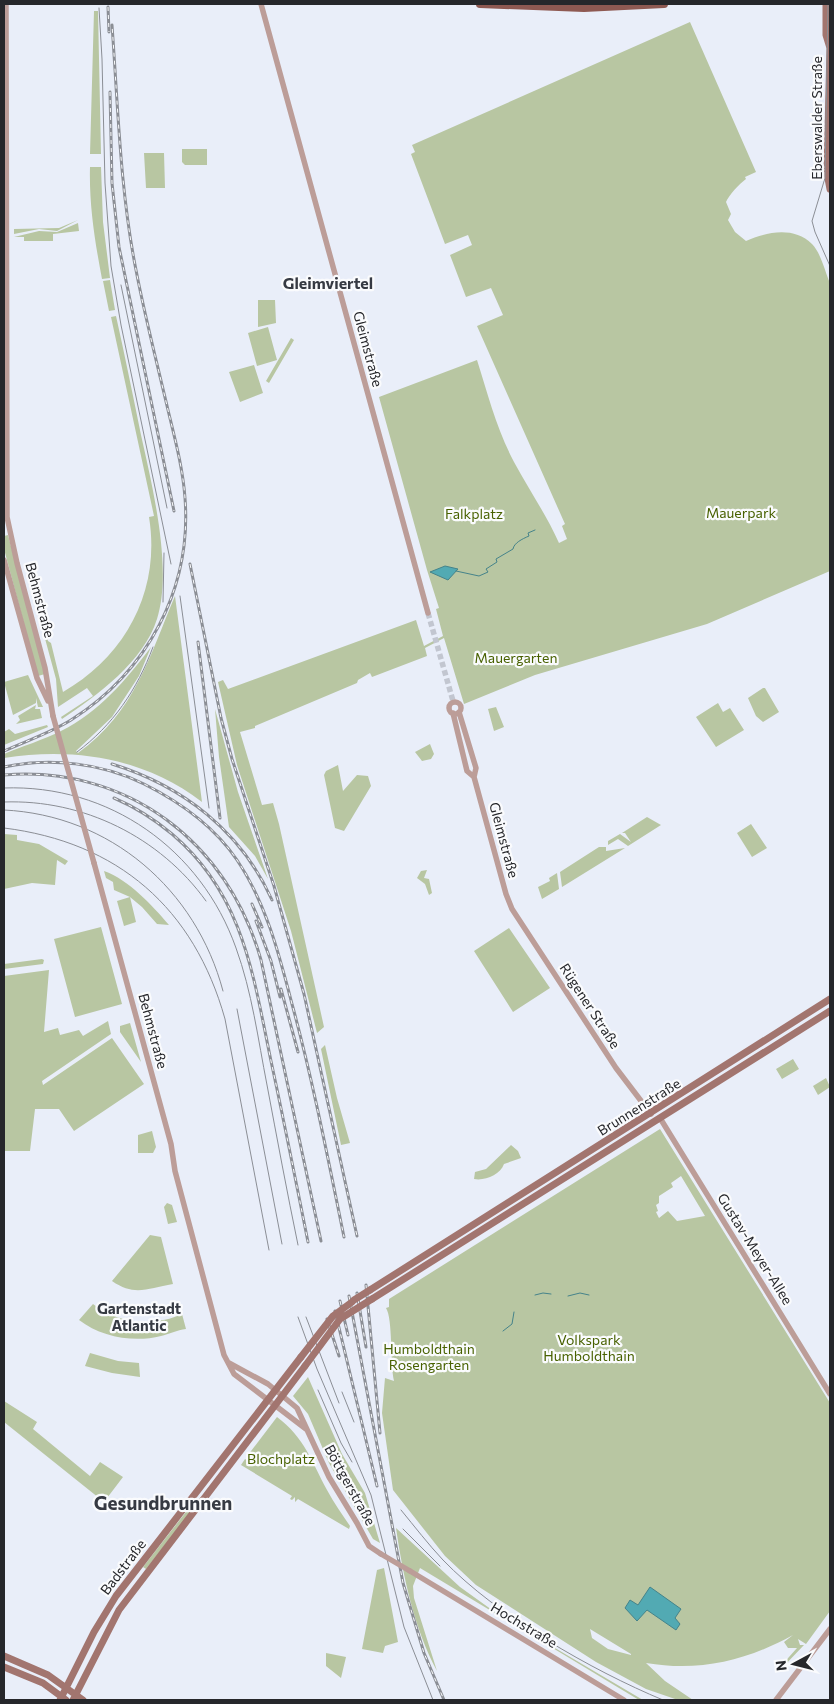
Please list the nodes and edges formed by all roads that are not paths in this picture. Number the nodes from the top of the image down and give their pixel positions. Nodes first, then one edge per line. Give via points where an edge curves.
1 (6, 4) edge
2 (261, 4) edge
3 (480, 4) edge
4 (664, 4) edge
5 (826, 4) edge
6 (830, 47) edge
7 (830, 189) edge
8 (4, 560) edge
9 (428, 613) tunnel mouth
10 (48, 682) junction
11 (40, 684) junction
12 (50, 705) junction
13 (456, 713) junction
14 (474, 777) junction
15 (512, 909) joint
16 (827, 1001) edge
17 (830, 1011) edge
18 (651, 1114) junction
19 (660, 1118) junction
20 (478, 1227) junction
21 (462, 1237) junction
22 (337, 1318) junction
23 (228, 1363) junction
24 (275, 1389) junction
25 (830, 1394) edge
26 (283, 1396) junction
27 (267, 1401) junction
28 (275, 1407) junction
29 (306, 1429) junction
30 (222, 1460) junction
31 (230, 1466) junction
32 (378, 1553) joint
33 (830, 1629) edge
34 (4, 1656) edge
35 (4, 1667) edge
36 (66, 1687) junction
37 (74, 1697) edge
38 (62, 1699) edge
39 (83, 1700) edge
40 (624, 1700) edge
41 (776, 1700) edge

1 - 10 street, Behmstraße via 8,524
2 - 9 street, Gleimstraße
3 - 4 main road via 584,8
5 - 6 main road, Eberswalder Straße via 826,35
6 - 7 main road, Eberswalder Straße via 827,173
8 - 11 street, Behmstraße
10 - 11 street
10 - 12 street, Behmstraße
11 - 12 street, Behmstraße
12 - 23 street, Behmstraße, bridge
13 - 13 street, Gleimstraße via 460,705 453,702 449,708
13 - 14 street, Gleimstraße via 476,768
13 - 14 street, Gleimstraße via 467,771
14 - 15 street, Gleimstraße
15 - 18 street, Rügener Straße via 617,1070
16 - 17 main road
16 - 18 main road, Brunnenstraße
17 - 19 main road, Brunnenstraße
18 - 19 main road
18 - 20 main road, Brunnenstraße
19 - 20 main road, Brunnenstraße
19 - 25 street, Gustav-Meyer-Allee
20 - 21 main road, Brunnenstraße
21 - 22 main road, Brunnenstraße, bridge via 372,1299
21 - 22 main road, Brunnenstraße, bridge via 370,1290
22 - 24 main road, Badstraße, bridge
22 - 26 main road, Badstraße, bridge
23 - 24 street
23 - 27 street, Behmstraße via 234,1374
24 - 26 street, Böttgerstraße
24 - 27 main road, Badstraße
26 - 28 main road, Badstraße
26 - 29 street, Böttgerstraße via 297,1408
27 - 28 street, Behmstraße
27 - 30 main road, Badstraße
28 - 29 street, Böttgerstraße
28 - 31 main road, Badstraße
29 - 32 street, Böttgerstraße via 329,1477 369,1546
30 - 31 main road
30 - 36 main road, Badstraße via 116,1596
31 - 37 main road, Badstraße via 119,1610
32 - 40 street, Hochstraße, bridge
33 - 41 street
34 - 36 main road via 48,1675
35 - 38 main road via 43,1683
36 - 37 main road
36 - 38 main road, Badstraße
37 - 39 main road

